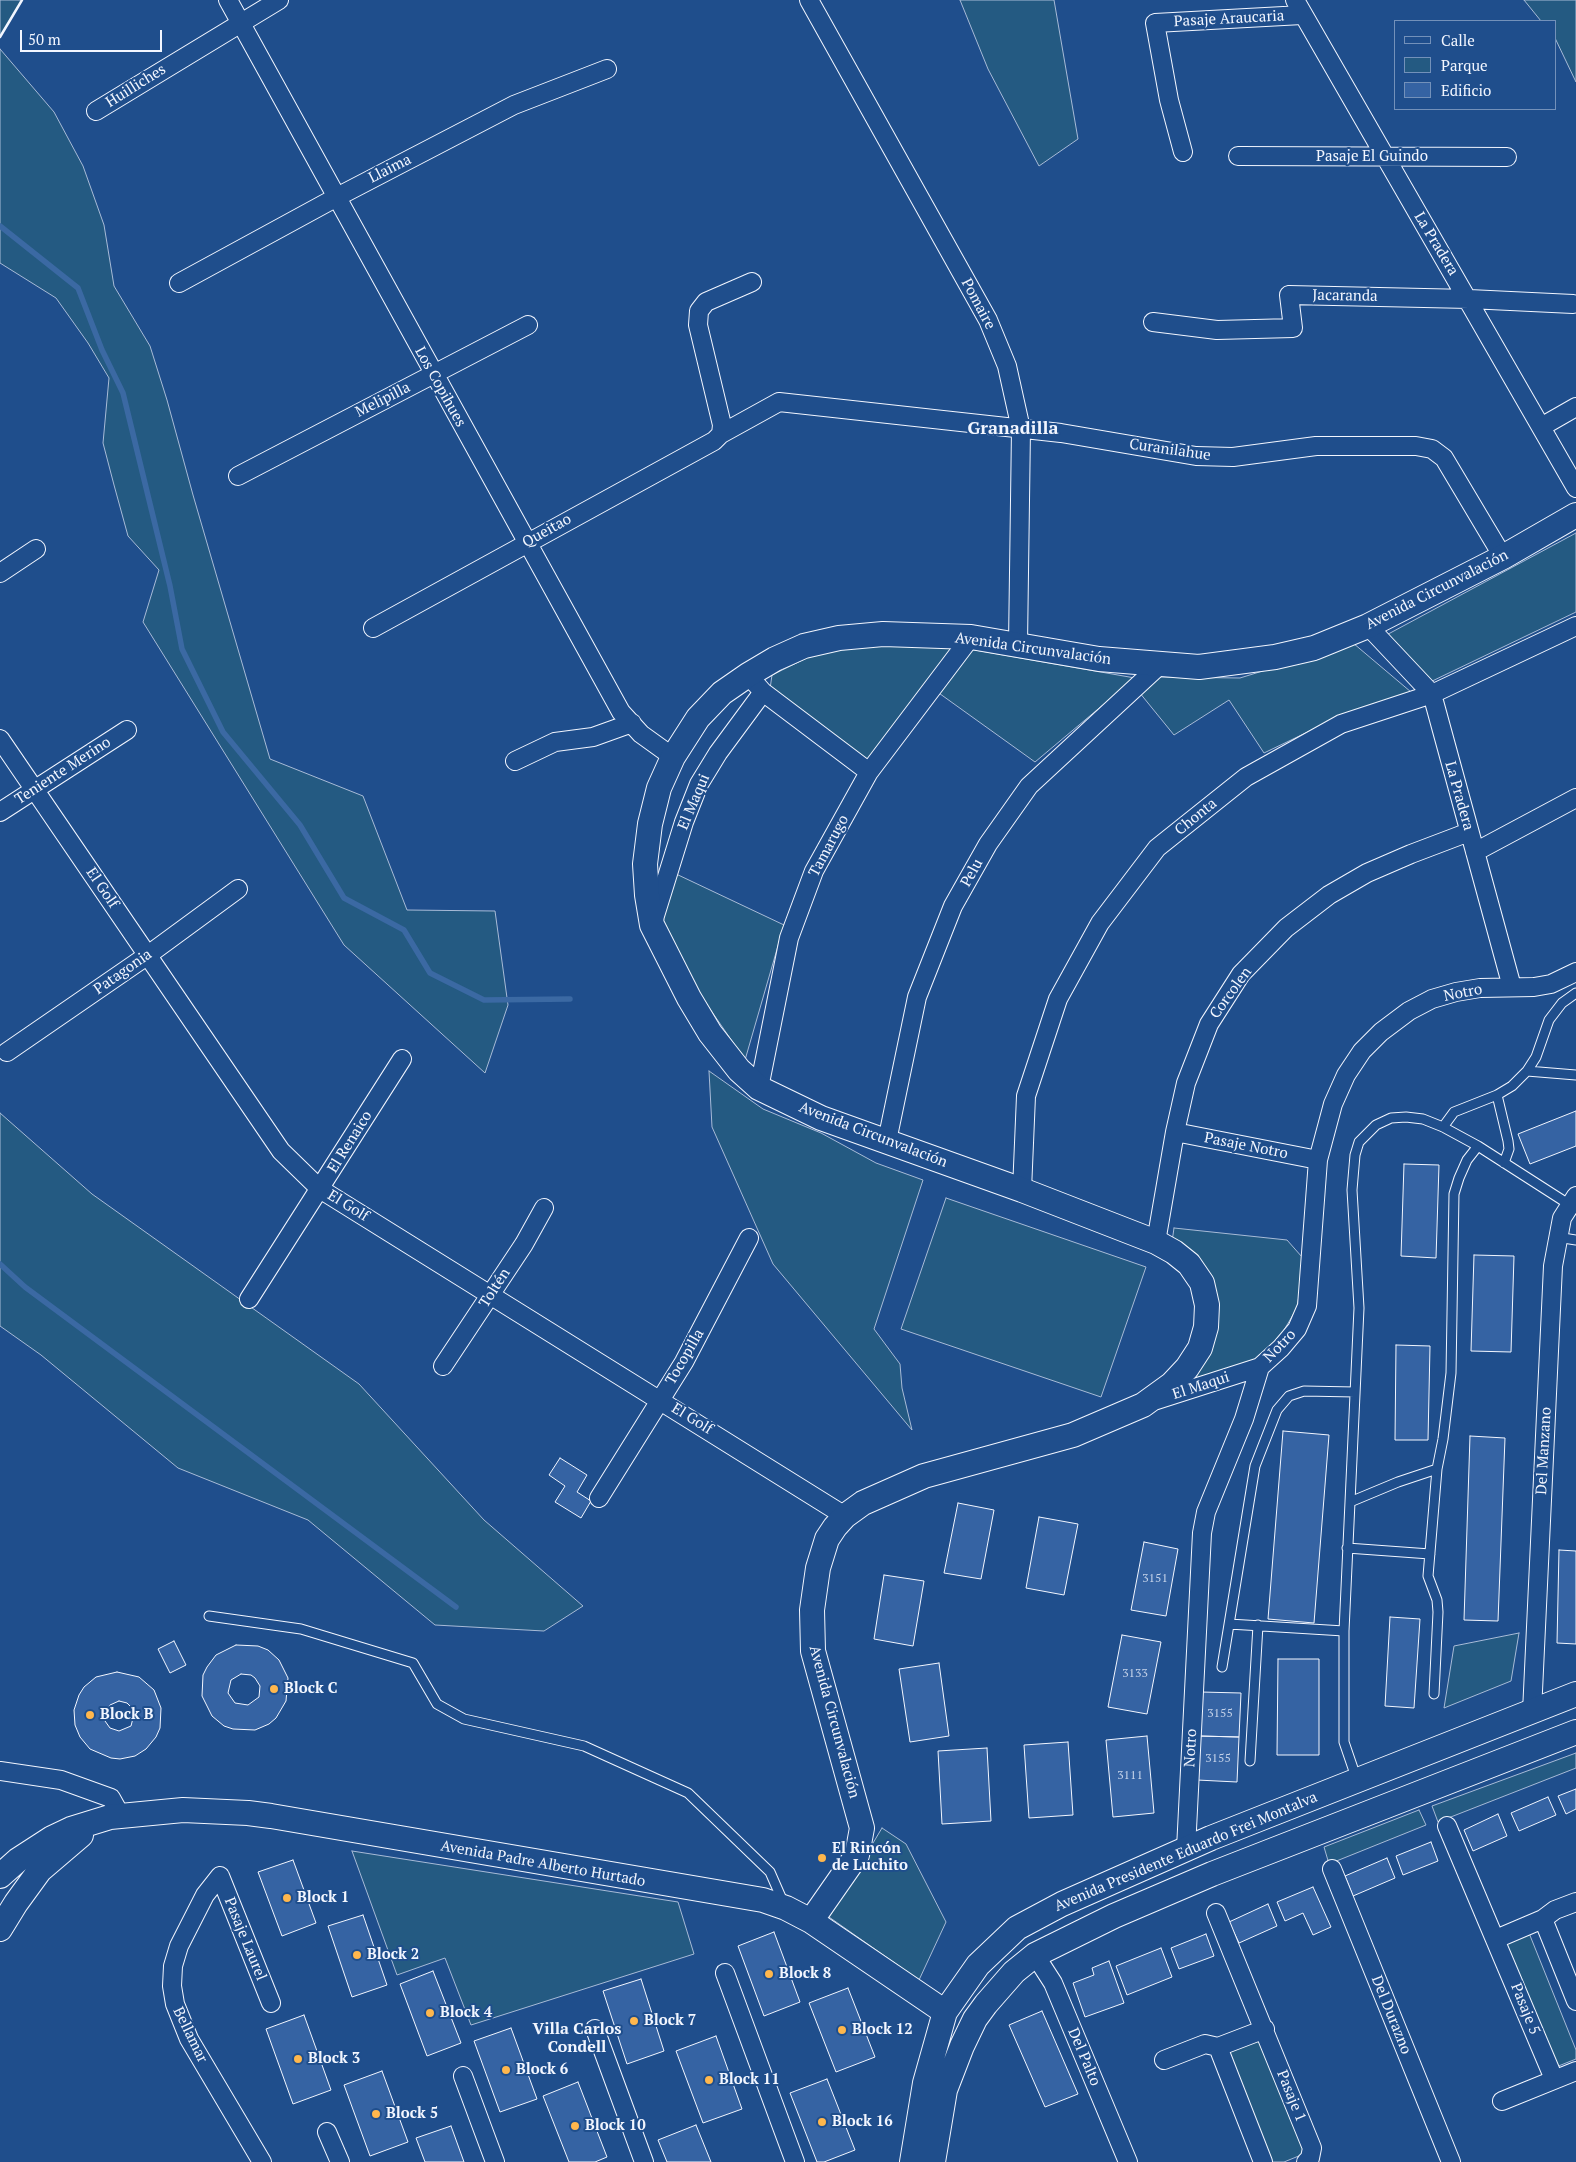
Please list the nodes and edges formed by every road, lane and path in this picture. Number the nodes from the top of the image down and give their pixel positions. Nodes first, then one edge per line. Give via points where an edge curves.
1 (228, 0) edge
2 (278, 0) edge
3 (809, 0) edge
4 (1299, 7) edge
5 (240, 22) junction
6 (607, 69) dead end
7 (96, 111) dead end
8 (1183, 152) dead end
9 (1238, 156) dead end
10 (1385, 157) junction
11 (1507, 157) dead end
12 (337, 197) junction
13 (752, 282) dead end
14 (179, 283) dead end
15 (1469, 299) junction
16 (1573, 304) dead end
17 (1153, 322) dead end
18 (528, 325) dead end
19 (433, 374) junction
20 (779, 402) joint
21 (1576, 407) edge
22 (1541, 427) junction
23 (1021, 429) junction
24 (721, 434) junction
25 (238, 476) dead end
26 (1576, 488) edge
27 (1576, 515) edge
28 (526, 543) junction
29 (36, 549) dead end
30 (1503, 557) junction
31 (0, 573) edge
32 (1368, 626) junction
33 (1576, 626) edge
34 (373, 628) dead end
35 (971, 637) junction
36 (1018, 644) junction
37 (1161, 664) junction
38 (756, 683) junction
39 (1432, 694) junction
40 (632, 723) junction
41 (127, 730) dead end
42 (0, 739) edge
43 (673, 757) junction
44 (515, 761) dead end
45 (869, 772) junction
46 (34, 790) junction
47 (1576, 798) edge
48 (0, 812) edge
49 (1470, 832) junction
50 (1475, 852) junction
51 (238, 889) dead end
52 (652, 925) junction
53 (148, 955) junction
54 (1576, 972) edge
55 (1512, 987) junction
56 (1576, 993) edge
57 (7, 1052) dead end
58 (402, 1059) dead end
59 (1527, 1071) junction
60 (1576, 1075) edge
61 (759, 1088) junction
62 (1497, 1095) junction
63 (1443, 1127) junction
64 (1175, 1132) junction
65 (887, 1141) junction
66 (1478, 1146) junction
67 (1318, 1160) junction
68 (1504, 1163) junction
69 (320, 1189) junction
70 (1022, 1190) junction
71 (1573, 1200) edge
72 (544, 1208) dead end
73 (1557, 1237) junction
74 (749, 1238) dead end
75 (1576, 1240) edge
76 (1156, 1242) junction
77 (491, 1294) junction
78 (249, 1299) dead end
79 (444, 1366) dead end
80 (1260, 1366) junction
81 (1355, 1392) junction
82 (661, 1400) junction
83 (1142, 1405) junction
84 (1437, 1469) junction
85 (599, 1498) dead end
86 (1350, 1502) junction
87 (845, 1516) junction
88 (1348, 1548) junction
89 (1430, 1554) junction
90 (209, 1616) dead end
91 (1229, 1624) junction
92 (1258, 1625) junction
93 (1344, 1631) junction
94 (1222, 1667) dead end
95 (1434, 1694) dead end
96 (1576, 1694) edge
97 (1532, 1712) junction
98 (1576, 1732) edge
99 (1250, 1761) dead end
100 (0, 1771) edge
101 (1357, 1780) junction
102 (116, 1816) junction
103 (1447, 1826) dead end
104 (1186, 1849) junction
105 (1332, 1869) dead end
106 (0, 1876) edge
107 (220, 1876) joint
108 (1576, 1902) edge
109 (786, 1908) junction
110 (1216, 1913) dead end
111 (1544, 1919) junction
112 (811, 1921) junction
113 (0, 1929) edge
114 (1496, 1939) junction
115 (1035, 1955) junction
116 (725, 1973) dead end
117 (998, 1989) junction
118 (1576, 2001) edge
119 (271, 2002) dead end
120 (945, 2012) junction
121 (594, 2029) dead end
122 (1265, 2029) junction
123 (1218, 2047) junction
124 (1164, 2060) dead end
125 (1576, 2071) edge
126 (463, 2076) dead end
127 (1554, 2079) junction
128 (945, 2090) junction
129 (1502, 2101) dead end
130 (327, 2132) dead end
131 (262, 2162) edge
132 (340, 2162) edge
133 (495, 2162) edge
134 (644, 2162) edge
135 (795, 2162) edge
136 (912, 2162) edge
137 (933, 2162) edge
138 (1128, 2162) edge
139 (1263, 2162) edge
140 (1306, 2162) edge
141 (1451, 2162) edge

1 - 5 street, Los Copihues
2 - 5 street, Huilliches
3 - 23 street, Pomaire via 988,320 1007,366
4 - 8 street, Pasaje Araucaria via 1155,23 1168,100
4 - 10 street, La Pradera
5 - 7 street, Huilliches
5 - 12 street, Los Copihues
6 - 12 street, Llaima via 514,106
9 - 10 street, Pasaje El Guindo
10 - 11 street, Pasaje El Guindo
10 - 15 street, La Pradera
12 - 14 street, Llaima
12 - 19 street, Los Copihues
13 - 24 street via 706,302 699,311 698,325 722,425
15 - 16 street, Jacaranda
15 - 17 street, Jacaranda via 1289,295 1293,328 1217,330
15 - 22 street, La Pradera
18 - 19 street, Melipilla
19 - 25 street, Melipilla
19 - 28 street, Los Copihues
20 - 23 street, Curanilahue
20 - 24 street, Queitao
21 - 22 street
22 - 26 street, La Pradera
23 - 30 street, Curanilahue via 1196,456 1233,457 1316,446 1416,446 1432,449 1444,458
23 - 36 street, Pomaire
24 - 28 street, Queitao via 714,441
27 - 30 street, Avenida Circunvalación
28 - 34 street, Queitao
28 - 40 street, Los Copihues via 621,712
29 - 31 street
30 - 32 street, Avenida Circunvalación
32 - 37 street, Avenida Circunvalación via 1314,648 1275,657 1199,667
32 - 39 street, La Pradera
33 - 39 street, Chonta
35 - 36 street, Avenida Circunvalación
35 - 38 street, Avenida Circunvalación via 883,634 839,638 804,646 776,659
35 - 45 street, Tamarugo
36 - 37 street, Avenida Circunvalación via 1099,659
37 - 65 street, Pelu via 1029,786 988,844 953,906 917,997
38 - 43 street, Avenida Circunvalación via 722,693 698,718
38 - 45 street
38 - 52 street, El Maqui via 699,784
39 - 49 street, La Pradera
39 - 70 street, Chonta via 1341,724 1246,777 1157,848 1100,922 1058,999 1026,1096
40 - 43 street, Los Copihues via 641,734
40 - 44 street via 593,737 555,742
41 - 46 street, Teniente Merino
42 - 46 street, El Golf
43 - 52 street, Avenida Circunvalación via 660,788 649,832 645,864
45 - 61 street, Tamarugo via 814,871 789,938
46 - 48 street, Teniente Merino
46 - 53 street, El Golf
47 - 50 street
49 - 50 street, La Pradera
49 - 64 street, Corcolen via 1367,873 1329,895 1286,928 1241,974 1209,1024 1186,1083
50 - 55 street, La Pradera
51 - 53 street, Patagonia
52 - 61 street, Avenida Circunvalación via 669,962 710,1033 739,1070
53 - 57 street, Patagonia
53 - 69 street, El Golf via 281,1151
54 - 55 street, Notro via 1551,984
55 - 67 street, Notro via 1464,990 1432,999 1381,1032 1362,1051 1346,1075 1333,1104
56 - 59 lane via 1562,1003 1549,1020 1536,1057
58 - 69 street, El Renaico
59 - 60 lane
59 - 62 lane
61 - 65 street, Avenida Circunvalación via 821,1118
62 - 63 lane via 1454,1112
62 - 68 lane via 1509,1149
63 - 66 lane
63 - 81 lane via 1406,1116 1391,1118 1367,1133 1357,1148 1352,1190 1359,1308
64 - 67 street, Pasaje Notro
64 - 76 street, Corcolen
65 - 70 street, Avenida Circunvalación
66 - 68 lane
66 - 84 lane via 1467,1160 1454,1194 1451,1373
67 - 80 street, Notro via 1307,1306 1297,1329
68 - 71 lane
69 - 77 street, El Golf
69 - 78 street, El Renaico
70 - 76 street, Avenida Circunvalación
71 - 73 street, Del Manzano via 1562,1218
72 - 77 street, Toltén
73 - 75 lane
73 - 97 street, Del Manzano
74 - 82 street, Tocopilla
76 - 83 street, Avenida Circunvalación via 1189,1264 1202,1283 1207,1305 1206,1327 1200,1348 1187,1368 1172,1384
77 - 79 street, Toltén
77 - 82 street, El Golf
80 - 83 street, El Maqui
80 - 104 street, Notro via 1202,1532
81 - 86 lane
81 - 91 lane via 1304,1391 1289,1396 1277,1410 1255,1466
82 - 85 street, Tocopilla
82 - 87 street, El Golf
83 - 87 street, Avenida Circunvalación via 1073,1435 924,1476 863,1503
84 - 86 lane
84 - 89 lane
86 - 88 lane
87 - 112 street, Avenida Circunvalación via 827,1539 820,1560 812,1610 813,1652 862,1828 861,1841 857,1855
88 - 89 lane
88 - 93 lane
89 - 95 lane via 1428,1576 1438,1612
90 - 109 lane via 301,1629 413,1663 437,1704 464,1720 584,1746 688,1793 770,1872
91 - 92 lane
91 - 94 lane
92 - 93 lane
92 - 99 lane
93 - 101 lane via 1344,1742
96 - 97 street, Avenida Presidente Eduardo Frei Montalva
97 - 101 street, Avenida Presidente Eduardo Frei Montalva
98 - 115 street, Avenida Presidente Eduardo Frei Montalva via 1212,1874 1114,1916
100 - 102 street via 61,1780 111,1798
101 - 104 street, Avenida Presidente Eduardo Frei Montalva
102 - 106 street, Avenida Padre Alberto Hurtado via 78,1826 52,1838
102 - 109 street, Avenida Padre Alberto Hurtado via 183,1810 264,1815 763,1900
102 - 113 street, Avenida Padre Alberto Hurtado via 73,1840 40,1870
103 - 114 street, Pasaje 5
104 - 120 street, Avenida Presidente Eduardo Frei Montalva via 1062,1904 1017,1928 978,1965
105 - 141 street, Del Durazno
107 - 119 street, Pasaje Laurel
107 - 131 street, Bellamar via 205,1895 180,1946 173,1966 172,1986 180,2020 189,2039
108 - 111 street via 1555,1910
109 - 112 street, Avenida Padre Alberto Hurtado
110 - 122 street, Pasaje 1
111 - 114 street
111 - 118 street
112 - 120 street, Avenida Padre Alberto Hurtado
114 - 127 street, Pasaje 5
115 - 117 street, Avenida Presidente Eduardo Frei Montalva
115 - 138 street, Del Palto via 1053,1983
116 - 135 street
117 - 120 street
117 - 128 street, Avenida Presidente Eduardo Frei Montalva via 975,2019
120 - 128 street
120 - 136 street, Avenida Presidente Eduardo Frei Montalva via 925,2083
121 - 134 street
122 - 123 street
122 - 140 street, Pasaje 1 via 1312,2148
123 - 124 street via 1205,2044
123 - 139 street
125 - 127 street
126 - 133 street
127 - 129 street
128 - 137 street, Avenida Presidente Eduardo Frei Montalva
130 - 132 street

